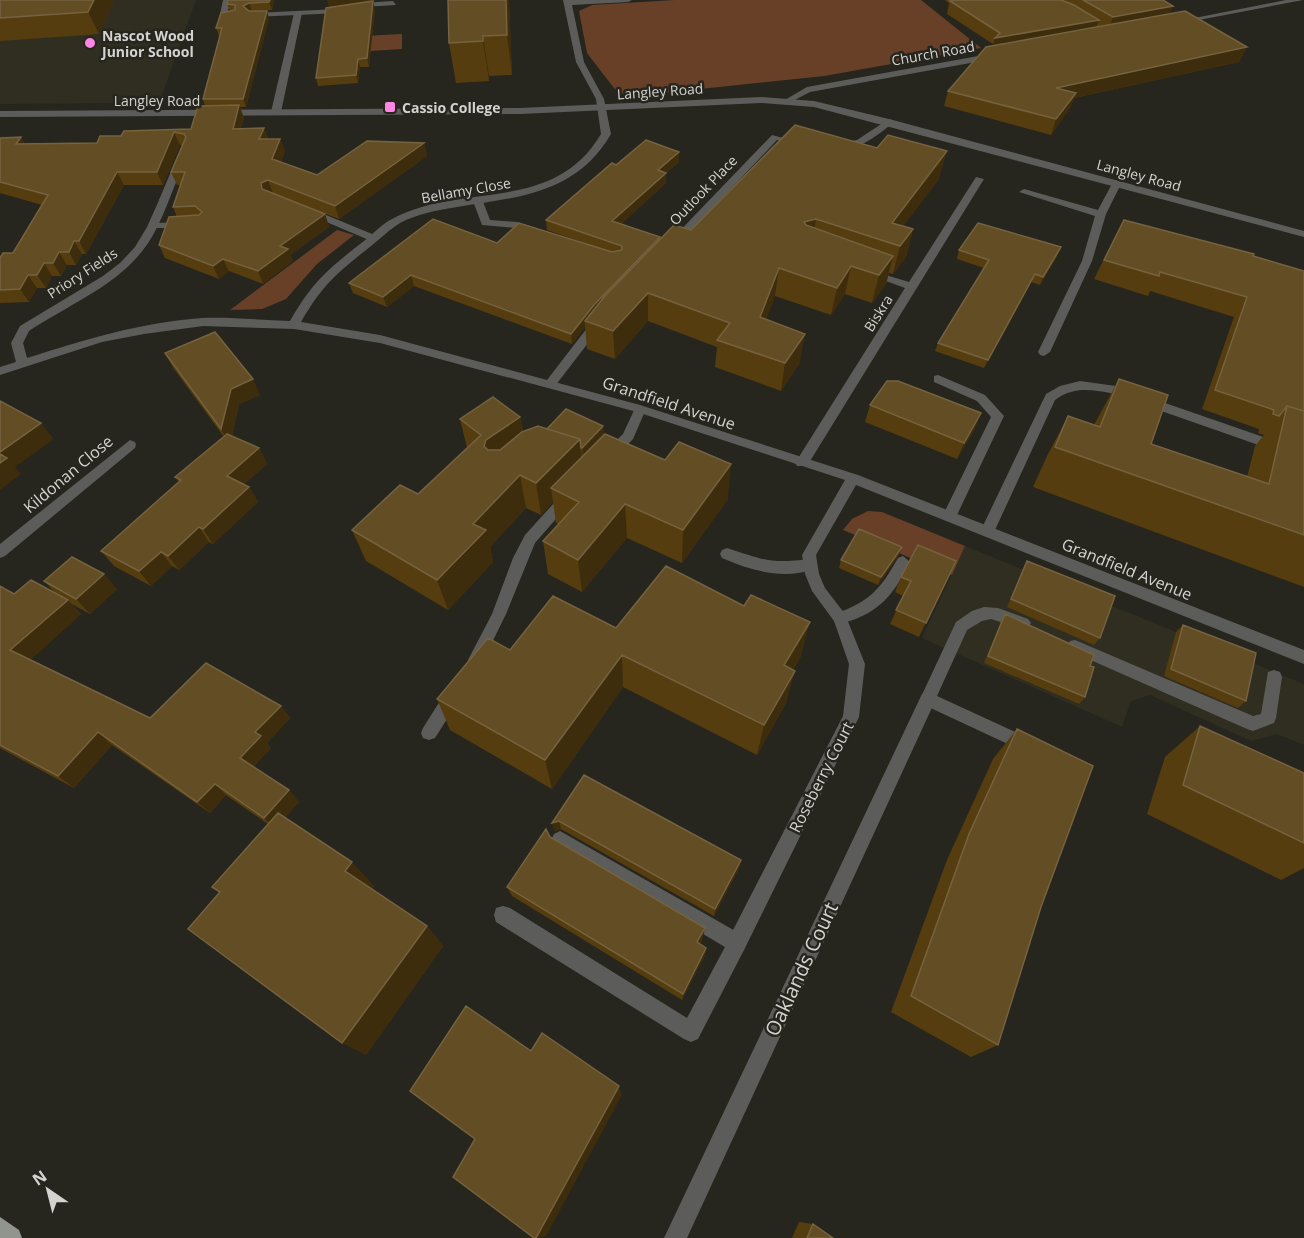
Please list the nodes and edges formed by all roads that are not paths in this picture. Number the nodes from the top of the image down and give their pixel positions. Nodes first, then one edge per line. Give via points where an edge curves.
1 (227, 0) edge
2 (628, 0) edge
3 (1299, 0) edge
4 (568, 2) edge
5 (393, 3) dead end
6 (298, 13) junction
7 (252, 15) edge
8 (233, 16) edge
9 (1163, 25) edge
10 (1001, 55) edge
11 (787, 101) junction
12 (601, 108) junction
13 (276, 112) junction
14 (0, 114) edge
15 (889, 122) junction
16 (184, 149) edge
17 (979, 179) dead end
18 (1117, 182) junction
19 (1024, 192) dead end
20 (478, 201) junction
21 (295, 206) edge
22 (1101, 214) junction
23 (201, 224) edge
24 (155, 226) junction
25 (547, 234) edge
26 (1304, 234) edge
27 (373, 238) junction
28 (663, 253) edge
29 (860, 269) edge
30 (912, 287) junction
31 (608, 311) edge
32 (294, 325) junction
33 (1044, 352) dead end
34 (22, 364) junction
35 (0, 371) edge
36 (938, 379) dead end
37 (550, 383) junction
38 (640, 409) junction
39 (130, 445) dead end
40 (1304, 456) edge
41 (802, 463) junction
42 (597, 469) edge
43 (852, 478) junction
44 (580, 485) edge
45 (950, 515) junction
46 (987, 530) junction
47 (0, 552) edge
48 (727, 554) dead end
49 (903, 562) dead end
50 (810, 565) junction
51 (840, 618) junction
52 (1043, 632) edge
53 (1064, 641) edge
54 (1304, 657) edge
55 (1274, 677) dead end
56 (928, 699) junction
57 (429, 733) dead end
58 (1042, 752) edge
59 (561, 840) edge
60 (503, 915) dead end
61 (737, 943) junction
62 (0, 1228) edge
63 (10, 1238) edge
64 (675, 1238) edge

1 - 8 street via 222,17
2 - 4 street
3 - 9 street
4 - 12 street via 580,63 596,88
5 - 6 street
6 - 7 street
6 - 13 street
10 - 11 street, Church Road via 807,90
11 - 12 street, Langley Road
11 - 15 street, Langley Road via 836,108
12 - 13 street, Langley Road
12 - 20 street, Bellamy Close via 606,134 603,141 596,152 565,177 534,191
13 - 14 street, Langley Road
15 - 18 street, Langley Road
15 - 28 street, Outlook Place via 858,143 821,147 775,137
16 - 24 street, Priory Fields
17 - 30 street, Biskra
18 - 22 street
18 - 26 street, Langley Road
19 - 22 street
20 - 25 street via 486,223 517,225
20 - 27 street, Bellamy Close via 411,214
21 - 27 street
22 - 33 street via 1087,261
23 - 24 street
24 - 34 street, Priory Fields via 123,267 24,329 17,343
27 - 32 street, Bellamy Close via 326,276
29 - 30 street
30 - 41 street, Biskra
31 - 37 street
32 - 34 street, Grandfield Avenue via 175,325 100,339
32 - 37 street, Grandfield Avenue via 380,339
34 - 35 street, Grandfield Avenue
36 - 45 street via 981,398 998,416
37 - 38 street, Grandfield Avenue
38 - 41 street, Grandfield Avenue
38 - 42 street via 628,436
39 - 47 street, Kildonan Close
40 - 46 street via 1112,389 1088,385 1066,388 1050,397
41 - 43 street, Grandfield Avenue
43 - 45 street, Grandfield Avenue
43 - 50 street via 815,542 809,555
44 - 57 street via 530,539 499,614
45 - 46 street, Grandfield Avenue
46 - 54 street, Grandfield Avenue
48 - 50 street via 755,567
49 - 51 street via 877,603
50 - 51 street, Roseberry Court via 819,591
51 - 61 street, Roseberry Court via 857,664 851,717
52 - 56 street, Oaklands Court via 1000,612 971,618 961,626
53 - 55 street via 1253,724 1268,718
56 - 58 street
56 - 64 street, Oaklands Court
59 - 61 street
60 - 61 street, Roseberry Court via 691,1032
62 - 63 main road

